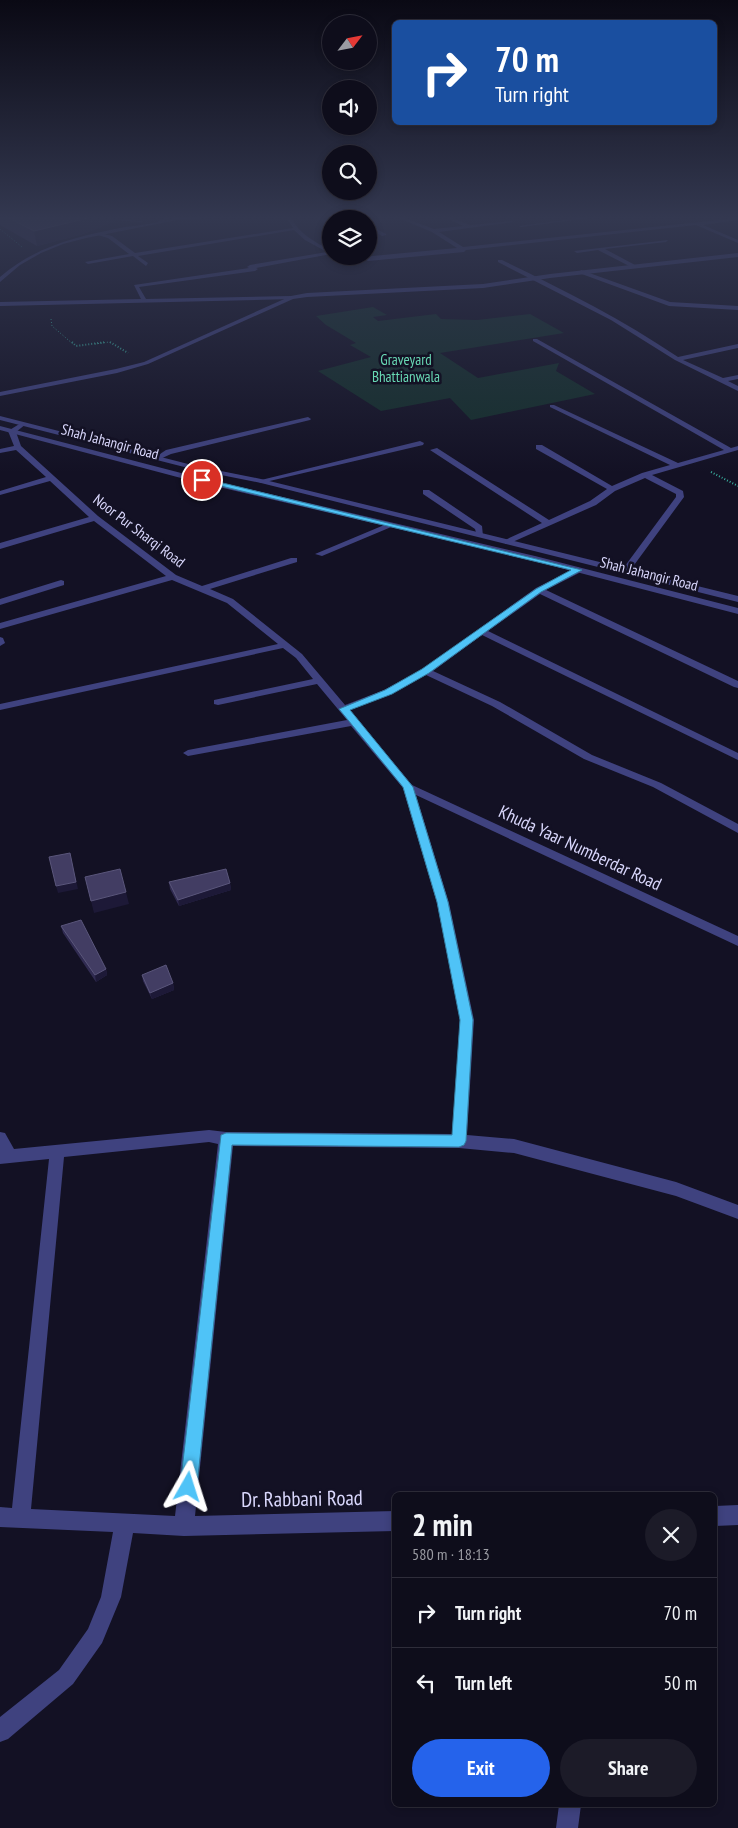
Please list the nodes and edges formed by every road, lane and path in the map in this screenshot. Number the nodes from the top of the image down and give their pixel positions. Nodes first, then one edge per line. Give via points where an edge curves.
1 (25, 303) edge
2 (279, 303) edge
3 (587, 303) edge
4 (667, 303) edge
5 (0, 304) edge
6 (738, 308) edge
7 (51, 319) dead end
8 (535, 340) dead end
9 (738, 346) edge
10 (677, 359) junction
11 (146, 363) junction
12 (738, 377) edge
13 (722, 380) junction
14 (738, 389) edge
15 (0, 394) edge
16 (552, 406) dead end
17 (0, 418) edge
18 (308, 419) dead end
19 (23, 424) junction
20 (0, 428) edge
21 (12, 431) junction
22 (420, 443) dead end
23 (18, 447) junction
24 (539, 447) dead end
25 (738, 448) edge
26 (434, 450) dead end
27 (729, 450) junction
28 (0, 451) edge
29 (158, 458) junction
30 (690, 462) junction
31 (678, 466) junction
32 (644, 475) junction
33 (52, 478) junction
34 (261, 482) junction
35 (738, 486) edge
36 (612, 489) junction
37 (426, 492) dead end
38 (0, 493) edge
39 (95, 518) junction
40 (549, 524) junction
41 (392, 525) junction
42 (480, 534) junction
43 (508, 542) junction
44 (0, 546) edge
45 (319, 554) dead end
46 (294, 560) dead end
47 (578, 570) junction
48 (626, 570) junction
49 (173, 577) junction
50 (61, 583) dead end
51 (201, 589) junction
52 (539, 590) junction
53 (738, 599) edge
54 (0, 602) edge
55 (738, 610) edge
56 (0, 626) edge
57 (480, 631) junction
58 (285, 645) junction
59 (426, 671) junction
60 (320, 680) junction
61 (738, 685) edge
62 (218, 702) dead end
63 (0, 707) edge
64 (344, 709) junction
65 (355, 722) junction
66 (188, 753) dead end
67 (738, 757) edge
68 (408, 787) junction
69 (738, 829) edge
70 (738, 941) edge
71 (0, 1138) edge
72 (226, 1139) junction
73 (459, 1141) junction
74 (57, 1152) junction
75 (5, 1157) edge
76 (738, 1212) edge
77 (717, 1516) edge
78 (738, 1516) edge
79 (0, 1517) edge
80 (21, 1518) junction
81 (392, 1521) edge
82 (125, 1522) junction
83 (184, 1526) junction
84 (0, 1731) edge
85 (570, 1807) edge
86 (566, 1828) edge

1 - 5 street
2 - 11 street
3 - 10 street
4 - 6 street
7 - 11 path via 52,326 76,346 109,342
8 - 27 street
9 - 10 street
10 - 13 street
11 - 15 street
12 - 13 street
13 - 14 street
16 - 31 street
17 - 19 street, Shah Jahangir Road
18 - 29 street via 168,452
19 - 21 street
19 - 29 street, Shah Jahangir Road
20 - 21 street, Shah Jahangir Road
21 - 23 street, Noor Pur Sharqi Road
21 - 41 street, Shah Jahangir Road
22 - 34 street
23 - 28 street
23 - 33 street, Noor Pur Sharqi Road
24 - 36 street
25 - 27 street
26 - 40 street
27 - 30 street
29 - 34 street, Shah Jahangir Road
30 - 31 street
30 - 35 path
31 - 32 street
32 - 36 street
32 - 48 street via 680,493 680,497
33 - 38 street
33 - 39 street, Noor Pur Sharqi Road
34 - 42 street, Shah Jahangir Road
36 - 40 street via 593,504
37 - 42 street via 479,528
39 - 44 street
39 - 49 street, Noor Pur Sharqi Road
40 - 43 street
41 - 45 street
41 - 47 street, Shah Jahangir Road
42 - 43 street, Shah Jahangir Road
43 - 48 street, Shah Jahangir Road
46 - 51 street
47 - 52 street
47 - 55 street, Shah Jahangir Road
48 - 53 street, Shah Jahangir Road
49 - 51 street, Noor Pur Sharqi Road
49 - 56 street
50 - 54 street
51 - 58 street, Noor Pur Sharqi Road via 230,601
52 - 57 street via 509,614
52 - 61 street
57 - 59 street
57 - 67 street
58 - 60 street, Noor Pur Sharqi Road
58 - 63 street
59 - 64 street via 388,692
59 - 69 street via 496,704 588,757 657,785
60 - 62 street
60 - 64 street, Noor Pur Sharqi Road
64 - 65 street, Noor Pur Sharqi Road
65 - 66 street
65 - 68 street, Noor Pur Sharqi Road
68 - 70 street, Khuda Yaar Numberdar Road
68 - 73 street via 443,902 466,1020
71 - 75 street
72 - 73 street
72 - 74 street via 209,1136
72 - 83 street
73 - 76 street via 514,1146 676,1189
74 - 75 street
74 - 80 street
77 - 78 street
79 - 80 street, Dr. Rabbani Road
80 - 82 street, Dr. Rabbani Road
81 - 83 street, Dr. Rabbani Road
82 - 83 street, Dr. Rabbani Road
82 - 84 street via 111,1597 96,1636 66,1677
85 - 86 street

